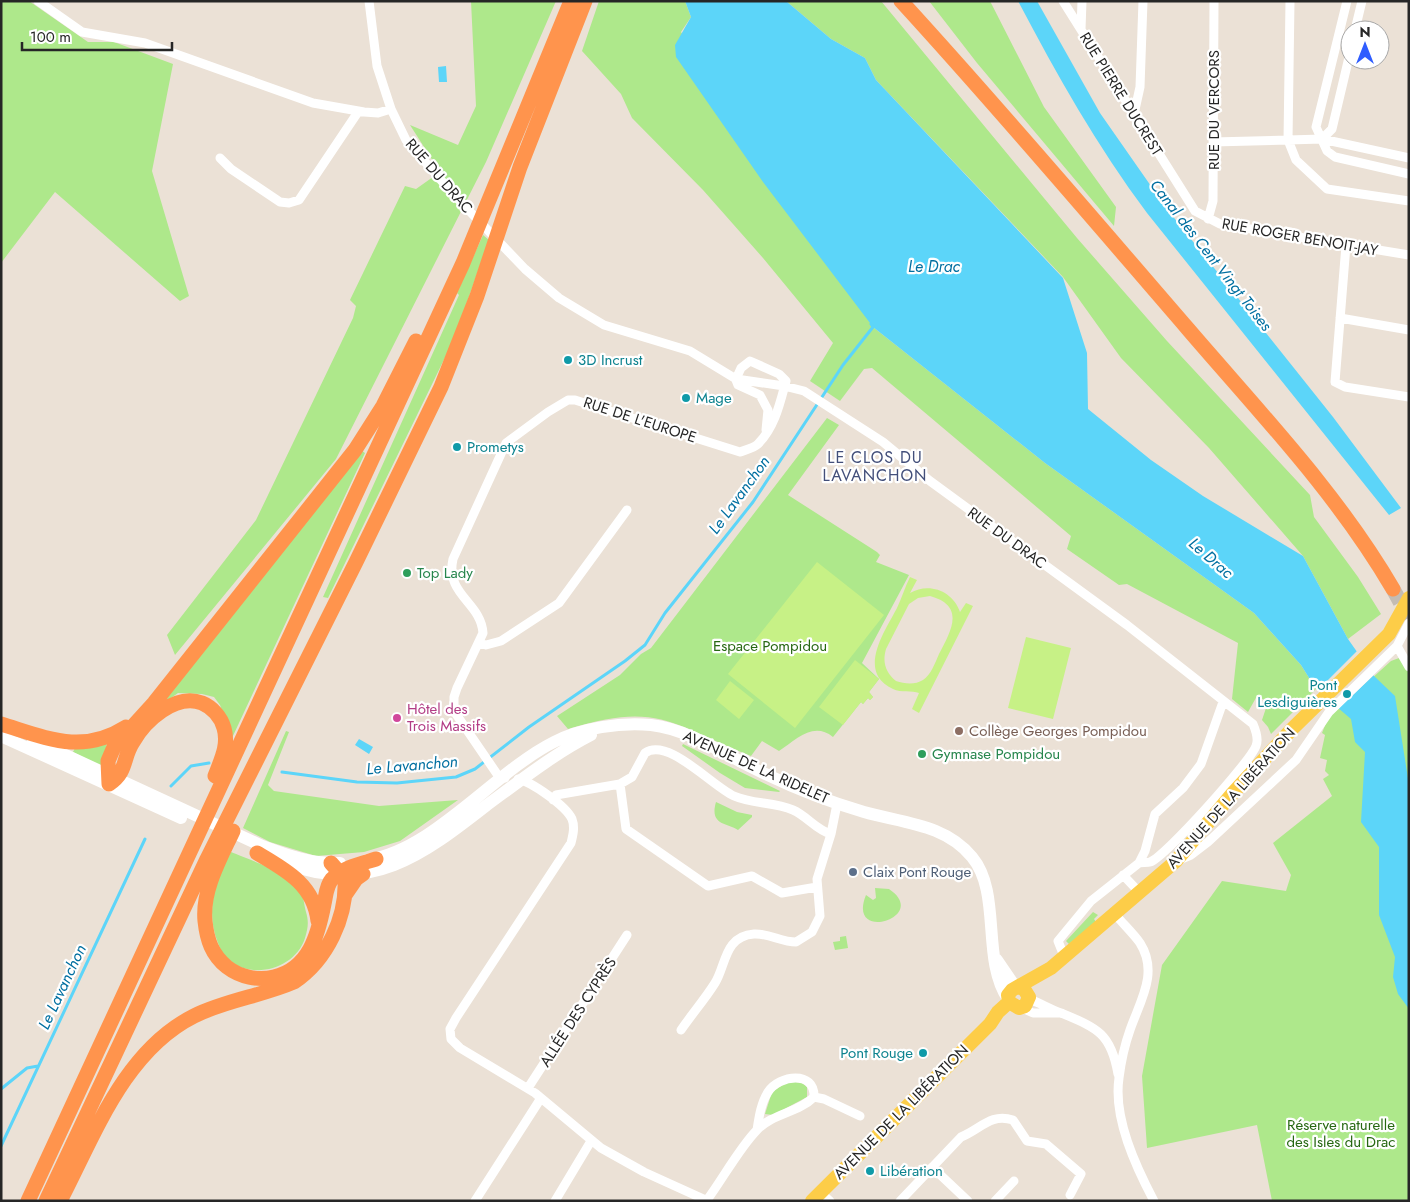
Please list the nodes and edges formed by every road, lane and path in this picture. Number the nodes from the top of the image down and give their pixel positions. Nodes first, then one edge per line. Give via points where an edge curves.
1 (38, 1) edge
2 (369, 1) edge
3 (901, 1) edge
4 (912, 1) edge
5 (1063, 1) edge
6 (1082, 1) edge
7 (1143, 1) edge
8 (1214, 1) edge
9 (1290, 1) edge
10 (1347, 1) edge
11 (1362, 1) edge
12 (576, 5) edge
13 (1357, 20) edge
14 (1081, 29) junction
15 (1346, 70) edge
16 (967, 73) junction
17 (391, 109) junction
18 (358, 112) junction
19 (1134, 114) junction
20 (1322, 139) junction
21 (1288, 140) junction
22 (1213, 142) junction
23 (220, 158) dead end
24 (1409, 158) edge
25 (1409, 174) edge
26 (1409, 201) edge
27 (1195, 211) joint
28 (1208, 219) junction
29 (1346, 245) junction
30 (1409, 255) edge
31 (442, 307) junction
32 (1340, 318) junction
33 (1409, 330) edge
34 (736, 379) junction
35 (784, 386) junction
36 (1409, 397) edge
37 (766, 433) junction
38 (627, 510) dead end
39 (356, 562) junction
40 (1393, 589) tunnel mouth
41 (1409, 598) edge
42 (1409, 623) edge
43 (479, 643) junction
44 (1398, 646) junction
45 (1409, 667) edge
46 (1224, 702) junction
47 (136, 721) junction
48 (1, 725) edge
49 (604, 728) junction
50 (1, 736) edge
51 (112, 778) junction
52 (502, 778) junction
53 (521, 780) junction
54 (620, 784) junction
55 (499, 796) junction
56 (553, 800) junction
57 (838, 804) junction
58 (831, 834) junction
59 (258, 849) junction
60 (376, 858) joint
61 (1176, 861) junction
62 (1139, 862) junction
63 (335, 869) junction
64 (362, 874) junction
65 (1123, 875) junction
66 (817, 888) junction
67 (1140, 893) junction
68 (345, 895) junction
69 (1115, 914) junction
70 (317, 931) junction
71 (627, 935) dead end
72 (146, 947) junction
73 (1064, 956) junction
74 (1019, 999) junction
75 (681, 1030) dead end
76 (1118, 1079) junction
77 (528, 1088) junction
78 (814, 1097) junction
79 (541, 1098) junction
80 (860, 1116) dead end
81 (757, 1130) junction
82 (591, 1141) junction
83 (932, 1167) junction
84 (1014, 1181) dead end
85 (1070, 1195) dead end
86 (821, 1198) edge
87 (708, 1200) edge
88 (28, 1201) edge
89 (46, 1201) edge
90 (60, 1201) edge
91 (475, 1201) edge
92 (554, 1201) edge
93 (900, 1201) edge
94 (968, 1201) edge
95 (995, 1201) edge
96 (1154, 1201) edge

1 - 18 street via 82,32 145,43 313,103
2 - 17 street, RUE DU DRAC via 376,66
3 - 16 highway
4 - 16 highway
5 - 14 street, RUE PIERRE DUCREST
6 - 14 street
7 - 19 street via 1140,87
8 - 22 street, RUE DU VERCORS
9 - 21 street
10 - 20 street via 1316,127
11 - 13 street
12 - 31 highway
12 - 39 highway via 456,351
14 - 19 street, RUE PIERRE DUCREST
15 - 20 street via 1332,129
16 - 40 highway via 1314,476 1371,551
17 - 18 street via 378,113
17 - 34 street, RUE DU DRAC via 406,140 454,195 525,269 559,298 581,313 627,334 690,351
18 - 23 street via 299,200 280,202
19 - 27 street, RUE PIERRE DUCREST
20 - 21 street
20 - 24 street
20 - 25 street via 1327,151 1335,157
21 - 22 street
21 - 26 street via 1296,160 1327,189
22 - 28 street, RUE DU VERCORS via 1213,202
27 - 28 street, RUE ROGER BENOIT-JAY
28 - 29 street, RUE ROGER BENOIT-JAY via 1220,224
29 - 30 street, RUE ROGER BENOIT-JAY
29 - 32 street
31 - 47 highway via 428,317 383,406 355,450 154,703
31 - 72 highway
32 - 33 street
32 - 36 street via 1335,382 1345,387
34 - 35 street, RUE DU DRAC
34 - 35 street via 741,368 750,361 779,374 786,380
34 - 37 street via 738,385 760,394 768,410
35 - 37 street, RUE DE L'EUROPE via 776,417
35 - 46 street, RUE DU DRAC via 804,391 883,442 930,482 1080,590
37 - 43 street, RUE DE L'EUROPE via 757,446 740,452 575,400 568,400 548,412 503,446 453,559 451,575 454,586 482,626
38 - 43 street via 559,602 501,640 486,645
39 - 70 highway via 218,862 205,911 207,936 214,953 230,970 245,977 270,978 286,972 308,954
39 - 89 highway via 199,877
41 - 61 main road, AVENUE DE LA LIBÉRATION via 1398,622 1377,646 1232,794
42 - 44 street
43 - 52 street, RUE DE L'EUROPE via 454,697 456,714
44 - 45 street
44 - 61 street via 1329,712 1296,760 1208,842
46 - 62 street, RUE DU DRAC via 1201,764 1155,814
46 - 62 street, RUE DU DRAC via 1255,728 1257,742 1254,750 1164,853 1151,862
47 - 48 highway via 104,739 79,743 53,740
47 - 51 highway via 112,750 108,761
48 - 51 main road
49 - 52 main road, AVENUE DE LA RIDELET via 572,734 556,741
49 - 53 main road, AVENUE DE LA RIDELET
49 - 57 main road, AVENUE DE LA RIDELET via 650,726 677,732 795,788
50 - 51 main road
51 - 59 main road, AVENUE DE LA RIDELET
51 - 72 highway via 133,741 169,707 181,702 199,702 222,721 226,740 223,755
52 - 53 street
52 - 55 main road
52 - 60 main road, AVENUE DE LA RIDELET via 420,840
53 - 55 main road, AVENUE DE LA RIDELET
53 - 56 street
54 - 56 street via 556,795
54 - 58 street via 632,777 649,750 664,751 734,796 796,810 816,827
54 - 66 street via 626,829 708,886 752,876 782,893
55 - 64 main road, AVENUE DE LA RIDELET via 426,851 396,865
56 - 77 street via 564,807 572,820 571,843 450,1029 451,1039 460,1048
57 - 58 street
57 - 74 main road, AVENUE DE LA RIDELET via 935,829 963,847 980,871 995,956
58 - 66 street
59 - 63 main road, AVENUE DE LA RIDELET via 313,872
59 - 70 highway via 307,890 315,906
60 - 63 highway
61 - 67 main road, AVENUE DE LA LIBÉRATION
62 - 65 street, RUE DU DRAC
63 - 64 main road, AVENUE DE LA RIDELET
63 - 68 highway via 345,879
63 - 70 highway
64 - 68 highway
65 - 67 street
65 - 73 street, RUE DU DRAC via 1091,901 1058,941
66 - 75 street via 820,916 812,932 796,942 760,934 738,940 724,958 716,982
67 - 69 main road, AVENUE DE LA LIBÉRATION
68 - 90 highway via 330,942 304,976 284,987 195,1015 148,1051 110,1105
69 - 73 main road, AVENUE DE LA LIBÉRATION
69 - 76 street via 1140,943 1149,968 1148,983 1129,1032
71 - 77 street, ALLÉE DES CYPRÈS
72 - 88 highway
73 - 74 main road, AVENUE DE LA LIBÉRATION
74 - 76 street via 1033,1013 1061,1013 1086,1022 1114,1052
74 - 86 main road, AVENUE DE LA LIBÉRATION via 998,1012
76 - 96 street via 1127,1142
77 - 79 street
78 - 80 street
78 - 81 street via 800,1107 769,1120
78 - 81 street via 813,1088 804,1080 796,1077 783,1079 769,1091
79 - 82 street
79 - 91 street
81 - 87 street
82 - 87 street via 644,1172
82 - 92 street
83 - 85 street via 961,1137 990,1119 1005,1118 1017,1124 1027,1141 1046,1144 1081,1174
83 - 93 street
83 - 94 street
84 - 95 street

